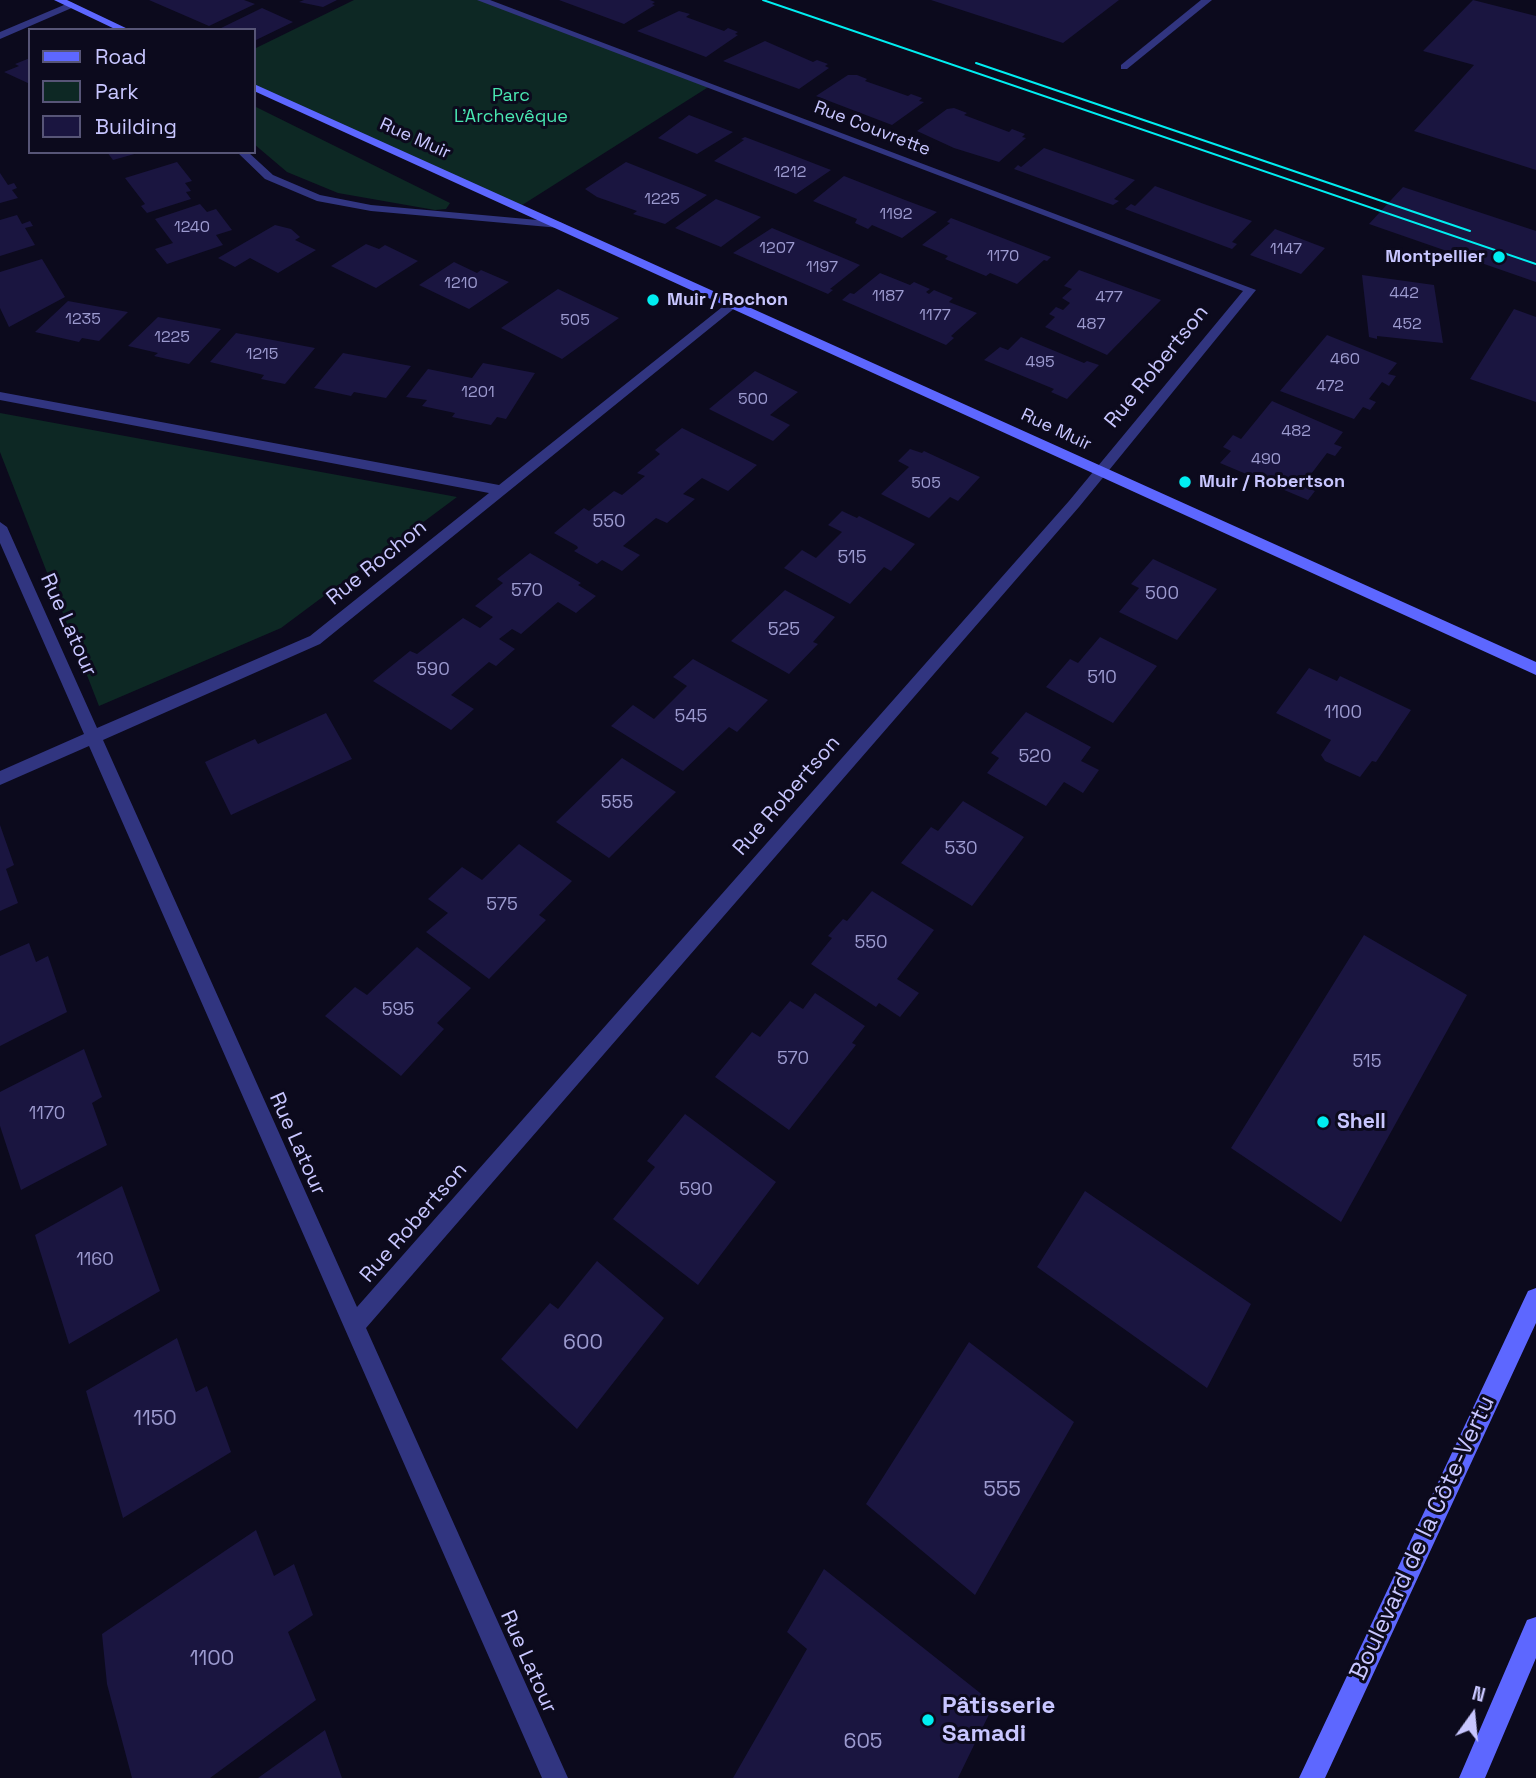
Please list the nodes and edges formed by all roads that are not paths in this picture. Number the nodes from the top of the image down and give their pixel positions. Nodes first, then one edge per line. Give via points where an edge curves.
1 (59, 0) edge
2 (482, 0) edge
3 (1207, 0) edge
4 (71, 5) junction
5 (121, 28) edge
6 (0, 36) edge
7 (1124, 67) dead end
8 (256, 88) edge
9 (244, 154) edge
10 (560, 225) junction
11 (1250, 290) joint
12 (735, 303) junction
13 (0, 396) edge
14 (1101, 472) junction
15 (499, 491) junction
16 (0, 527) edge
17 (1536, 669) edge
18 (93, 739) junction
19 (0, 778) edge
20 (1536, 1299) edge
21 (353, 1327) junction
22 (1536, 1629) edge
23 (555, 1778) edge
24 (1312, 1778) edge
25 (1472, 1778) edge

1 - 4 street
2 - 11 street, Rue Couvrette
3 - 7 street
4 - 5 street
4 - 6 street
8 - 10 street, Rue Muir
9 - 10 street, Rue Muir via 269,177 317,198 371,208
10 - 12 street, Rue Muir
11 - 14 street, Rue Robertson
12 - 14 street, Rue Muir
12 - 15 street, Rue Rochon
13 - 15 street
14 - 17 street, Rue Muir
14 - 21 street, Rue Robertson
15 - 18 street, Rue Rochon via 315,640
16 - 18 street, Rue Latour
18 - 19 street, Rue Rochon
18 - 21 street, Rue Latour
20 - 24 street, Boulevard de la Côte-Vertu
21 - 23 street, Rue Latour
22 - 25 street

